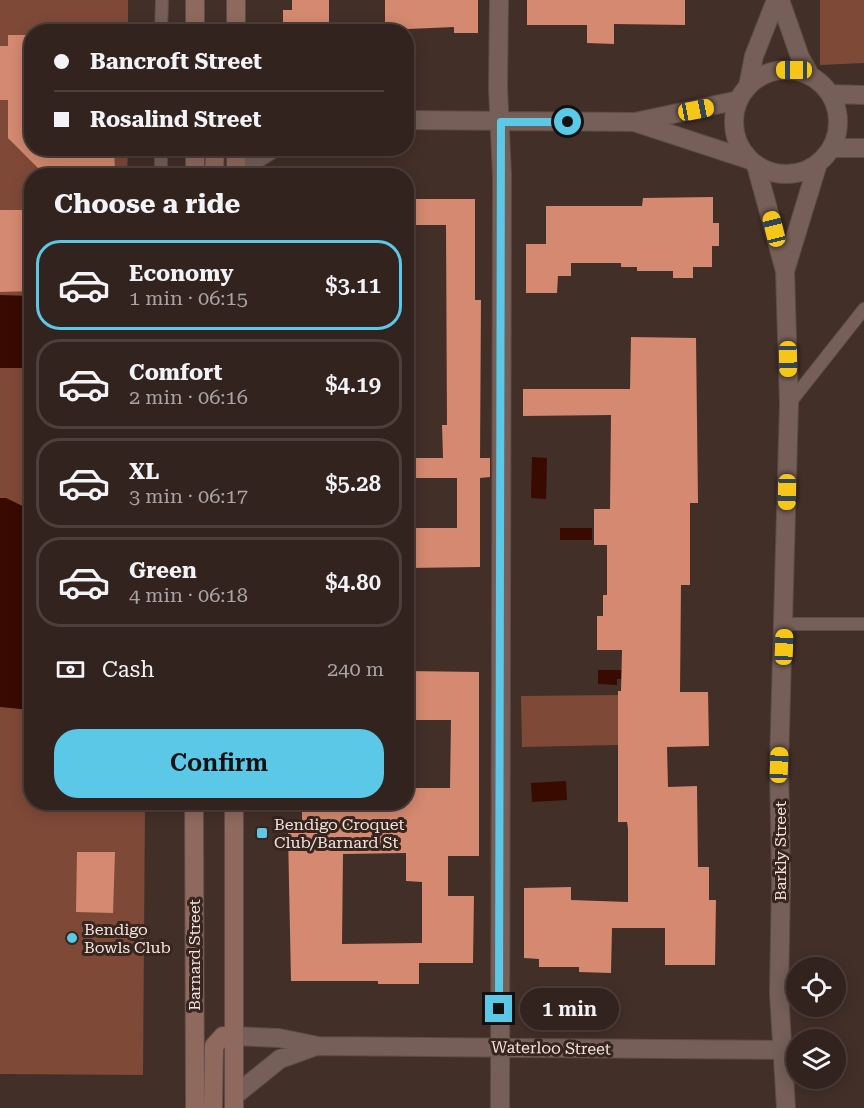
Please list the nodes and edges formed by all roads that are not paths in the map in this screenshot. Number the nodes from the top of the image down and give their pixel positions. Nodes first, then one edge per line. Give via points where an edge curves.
1 (162, 0) edge
2 (195, 0) edge
3 (236, 0) edge
4 (499, 0) edge
5 (778, 0) edge
6 (162, 24) edge
7 (195, 24) edge
8 (236, 24) edge
9 (810, 75) junction
10 (743, 93) junction
11 (830, 94) junction
12 (864, 95) edge
13 (414, 120) edge
14 (501, 122) junction
15 (635, 122) junction
16 (831, 148) junction
17 (864, 148) edge
18 (262, 156) edge
19 (753, 162) junction
20 (818, 163) junction
21 (245, 168) edge
22 (785, 271) junction
23 (864, 309) edge
24 (789, 404) junction
25 (785, 624) junction
26 (864, 624) edge
27 (195, 810) edge
28 (234, 810) edge
29 (234, 1036) junction
30 (318, 1046) junction
31 (499, 1047) junction
32 (784, 1050) junction
33 (234, 1102) edge
34 (195, 1108) edge
35 (213, 1108) edge
36 (500, 1108) edge
37 (786, 1108) edge

1 - 6 lane
2 - 7 main road
3 - 8 main road
4 - 14 street
5 - 9 street
5 - 10 street
9 - 10 street via 777,70 762,76
9 - 11 street
10 - 15 street
10 - 19 street via 734,116 735,132 740,147
11 - 12 street
11 - 16 street via 838,121
13 - 14 street
14 - 15 street
14 - 31 street
15 - 19 street
16 - 17 street
16 - 20 street
18 - 21 street
19 - 20 street via 771,172 787,174
19 - 22 street, Barkly Street
20 - 22 street, Barkly Street
22 - 24 street, Barkly Street
23 - 24 lane
24 - 25 street, Barkly Street
25 - 26 lane
25 - 32 street, Barkly Street via 779,765 779,993
27 - 34 main road, Barnard Street
28 - 29 main road
29 - 30 street, Waterloo Street via 279,1038
29 - 33 main road
29 - 35 main road via 223,1036 214,1046
30 - 31 street, Waterloo Street
30 - 33 street, Waterloo Street via 280,1059
31 - 32 street, Waterloo Street
31 - 36 street
32 - 37 street, Barkly Street

